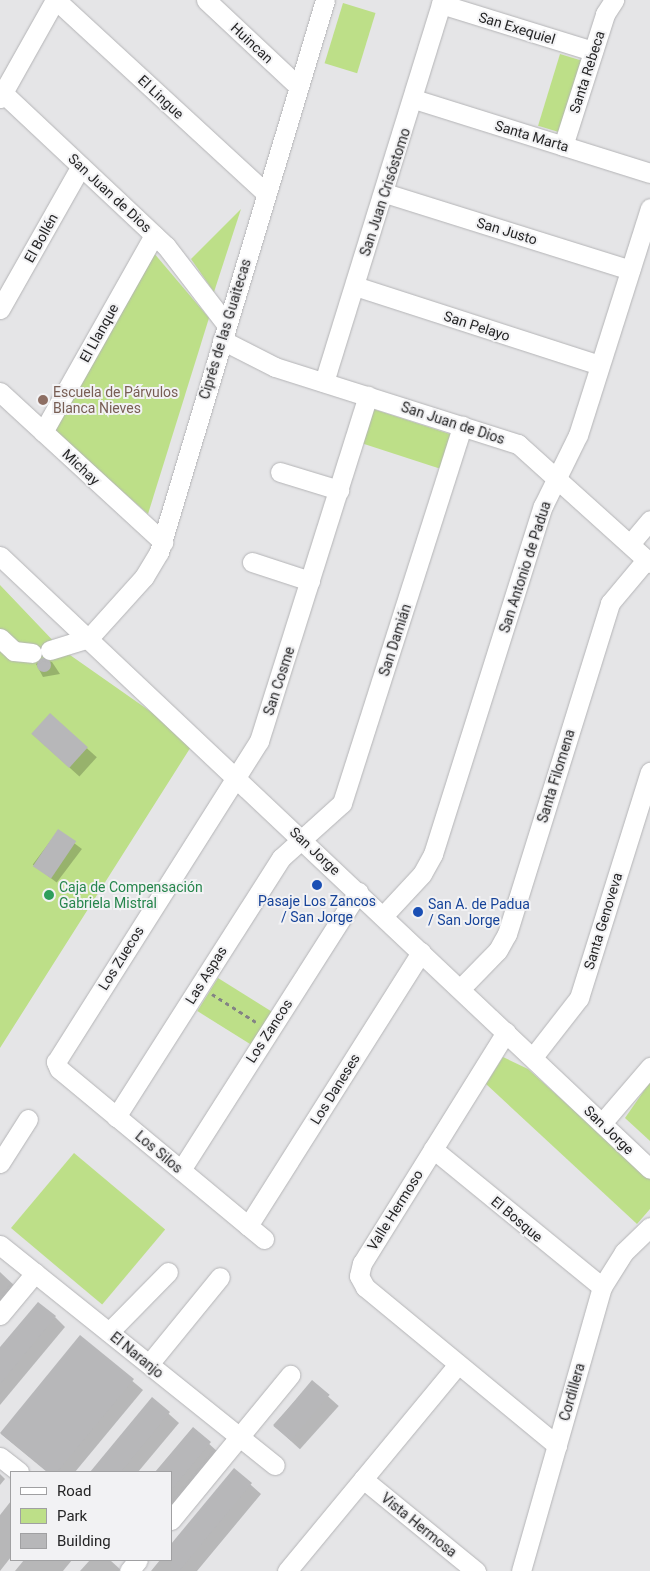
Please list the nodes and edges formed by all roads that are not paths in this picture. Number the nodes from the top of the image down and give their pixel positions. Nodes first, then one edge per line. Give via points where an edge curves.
1 (56, 0) edge
2 (206, 0) edge
3 (324, 0) edge
4 (614, 0) edge
5 (442, 2) edge
6 (593, 51) junction
7 (298, 86) junction
8 (1, 96) edge
9 (414, 99) junction
10 (563, 146) junction
11 (81, 166) junction
12 (650, 173) edge
13 (266, 193) junction
14 (384, 193) junction
15 (650, 208) edge
16 (154, 234) junction
17 (630, 270) junction
18 (355, 286) junction
19 (0, 309) edge
20 (224, 332) junction
21 (600, 365) junction
22 (324, 382) junction
23 (0, 392) edge
24 (368, 396) junction
25 (462, 426) junction
26 (43, 432) junction
27 (280, 472) dead end
28 (558, 476) junction
29 (339, 490) junction
30 (650, 520) edge
31 (163, 542) junction
32 (630, 544) junction
33 (0, 556) edge
34 (252, 562) dead end
35 (648, 562) edge
36 (310, 581) junction
37 (0, 638) edge
38 (89, 638) junction
39 (650, 772) edge
40 (235, 775) junction
41 (303, 840) junction
42 (358, 892) junction
43 (383, 916) junction
44 (421, 952) junction
45 (460, 989) junction
46 (506, 1032) junction
47 (532, 1057) junction
48 (56, 1065) joint
49 (650, 1067) edge
50 (116, 1117) junction
51 (28, 1119) dead end
52 (602, 1123) junction
53 (433, 1149) junction
54 (0, 1163) edge
55 (650, 1169) edge
56 (181, 1170) junction
57 (248, 1226) junction
58 (650, 1227) edge
59 (264, 1238) dead end
60 (0, 1245) edge
61 (168, 1272) dead end
62 (35, 1273) junction
63 (220, 1277) dead end
64 (602, 1287) junction
65 (0, 1315) edge
66 (109, 1332) junction
67 (149, 1364) junction
68 (458, 1364) junction
69 (290, 1375) dead end
70 (240, 1437) junction
71 (556, 1445) junction
72 (0, 1457) edge
73 (275, 1465) dead end
74 (18, 1471) edge
75 (363, 1479) junction
76 (172, 1519) edge
77 (287, 1571) edge
78 (476, 1571) edge
79 (521, 1571) edge

1 - 8 street
1 - 13 street, El Lingue
2 - 7 street, Huincan
3 - 7 street, Ciprés de las Guaitecas
4 - 6 street, Santa Rebeca
5 - 6 street, San Exequiel
5 - 9 street, San Juan Crisóstomo
6 - 10 street, Santa Rebeca
7 - 13 street, Ciprés de las Guaitecas
8 - 11 street, San Juan de Dios
9 - 10 street, Santa Marta
9 - 14 street, San Juan Crisóstomo
10 - 12 street, Santa Marta
11 - 16 street, San Juan de Dios
11 - 19 street, El Bollén
13 - 20 street, Ciprés de las Guaitecas
14 - 17 street, San Justo
14 - 18 street, San Juan Crisóstomo
15 - 17 street, San Antonio de Padua
16 - 20 street, San Juan de Dios via 178,258
16 - 26 street, El Llanque
17 - 21 street, San Antonio de Padua
18 - 21 street, San Pelayo
18 - 22 street, San Juan Crisóstomo
20 - 22 street, San Juan de Dios via 263,362
20 - 31 street, Ciprés de las Guaitecas
21 - 28 street, San Antonio de Padua via 578,435
22 - 24 street, San Juan de Dios
23 - 26 street, Michay
24 - 25 street, San Juan de Dios
24 - 29 street, San Cosme
25 - 28 street, San Juan de Dios via 518,444
25 - 41 street, San Damián via 345,796 333,814
26 - 31 street, Michay
27 - 29 street
28 - 32 street, San Juan de Dios
28 - 43 street, San Antonio de Padua via 540,517 433,854 422,874
29 - 36 street, San Cosme
30 - 32 street
31 - 38 street, Ciprés de las Guaitecas via 144,577
32 - 35 street, San Juan de Dios
33 - 38 street, San Jorge
34 - 36 street
35 - 45 street, Santa Filomena via 610,603 507,934 498,950
36 - 40 street, San Cosme via 263,731
37 - 38 street via 14,652 41,652
38 - 40 street, San Jorge
39 - 47 street, Santa Genoveva via 577,1004
40 - 41 street, San Jorge
40 - 48 street, Los Zuecos
41 - 42 street, San Jorge
41 - 50 street, Las Aspas via 281,858
42 - 43 street, San Jorge
42 - 56 street, Los Zancos
43 - 44 street, San Jorge
44 - 45 street, San Jorge
44 - 57 street, Los Daneses
45 - 46 street, San Jorge
46 - 47 street, San Jorge
46 - 53 street, Valle Hermoso
47 - 52 street, San Jorge
48 - 50 street, Los Silos
49 - 52 street
50 - 56 street, Los Silos
51 - 54 street
52 - 55 street, San Jorge
53 - 64 street, El Bosque
53 - 68 street, Valle Hermoso via 362,1263 359,1276 365,1287
56 - 57 street, Los Silos
57 - 59 street, Los Silos
58 - 64 street, Cordillera via 624,1252
60 - 62 street, El Naranjo
61 - 66 street
62 - 65 street
62 - 66 street, El Naranjo
63 - 67 street
64 - 71 street, Cordillera
66 - 67 street, El Naranjo
67 - 70 street, El Naranjo
68 - 71 street, Valle Hermoso
68 - 75 street
69 - 70 street
70 - 73 street, El Naranjo
70 - 76 street
71 - 79 street, Cordillera
72 - 74 street
75 - 77 street
75 - 78 street, Vista Hermosa

